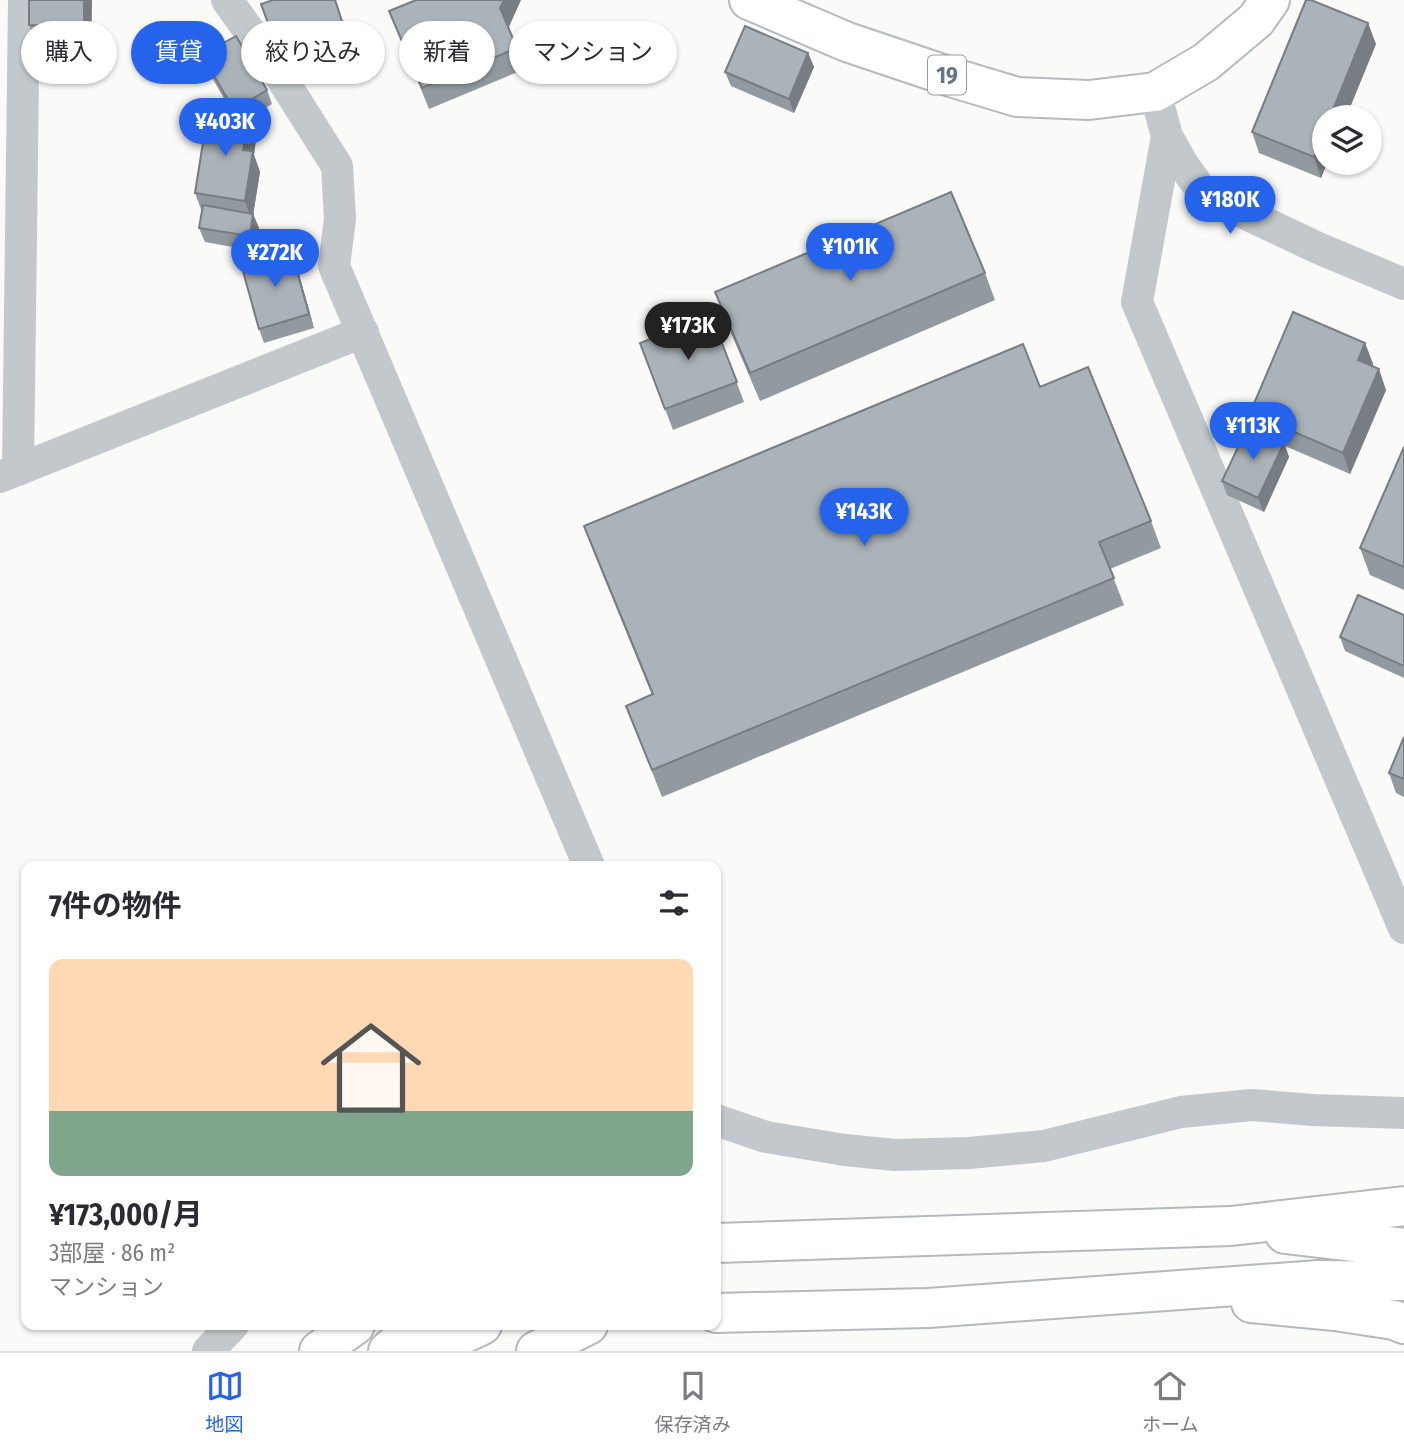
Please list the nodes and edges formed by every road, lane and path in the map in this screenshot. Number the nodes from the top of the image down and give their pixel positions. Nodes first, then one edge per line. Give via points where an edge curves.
1 (24, 0) edge
2 (227, 0) edge
3 (749, 0) edge
4 (1270, 0) edge
5 (1155, 92) junction
6 (1167, 136) junction
7 (1404, 284) edge
8 (363, 332) junction
9 (9, 473) edge
10 (587, 861) edge
11 (1404, 928) edge
12 (1404, 1112) edge
13 (721, 1122) edge
14 (1404, 1206) edge
15 (1231, 1226) junction
16 (721, 1243) edge
17 (1404, 1248) edge
18 (1404, 1281) edge
19 (1154, 1292) junction
20 (721, 1312) edge
21 (1404, 1324) edge
22 (228, 1330) edge
23 (348, 1330) edge
24 (413, 1330) edge
25 (471, 1330) edge
26 (578, 1330) edge
27 (208, 1351) edge
28 (319, 1351) edge
29 (388, 1351) edge
30 (431, 1351) edge
31 (536, 1351) edge

1 - 9 street
2 - 8 street via 337,166 340,219 334,266
3 - 5 main road, 19 via 848,41 1017,96 1088,100
4 - 5 main road, 19 via 1256,20 1206,62
5 - 6 street
6 - 7 street via 1204,194
6 - 11 street via 1138,302
8 - 9 street
8 - 10 street
12 - 13 street via 1252,1105 1181,1112 1044,1146 895,1155 766,1137
14 - 15 main road
15 - 16 main road
15 - 17 main road
18 - 19 main road via 1319,1280
19 - 20 main road via 928,1308
19 - 21 main road via 1335,1311
22 - 27 street
23 - 28 main road
24 - 29 main road
25 - 30 main road
26 - 31 main road

